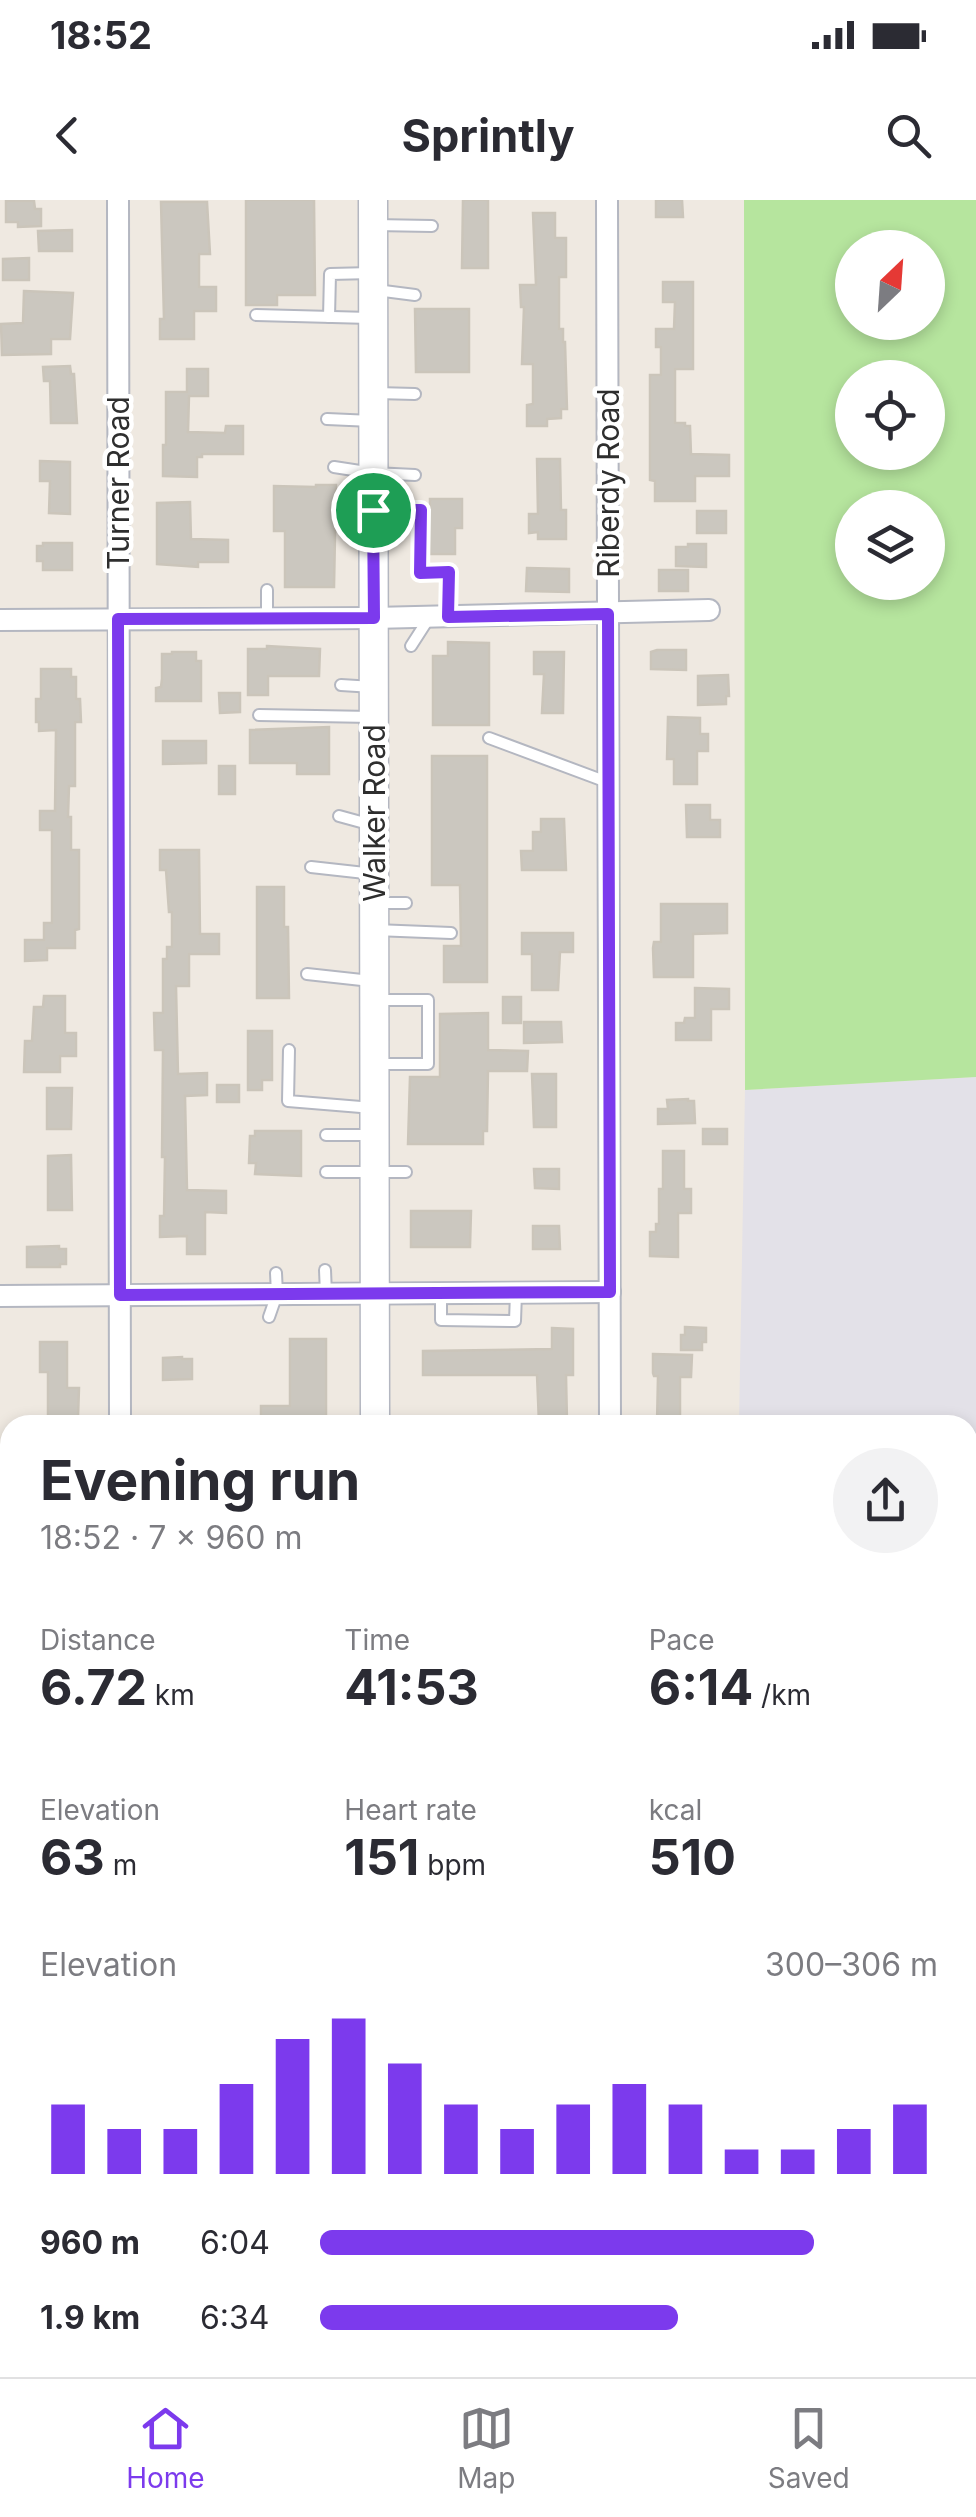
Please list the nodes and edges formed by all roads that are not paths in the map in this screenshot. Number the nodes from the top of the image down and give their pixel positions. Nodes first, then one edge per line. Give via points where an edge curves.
1 (118, 200) edge
2 (607, 200) edge
3 (373, 213) edge
4 (432, 226) dead end
5 (373, 282) junction
6 (414, 295) dead end
7 (256, 315) dead end
8 (329, 317) junction
9 (373, 318) junction
10 (373, 392) junction
11 (416, 394) dead end
12 (327, 419) dead end
13 (373, 421) junction
14 (334, 466) dead end
15 (373, 473) junction
16 (415, 475) dead end
17 (373, 510) junction
18 (267, 590) dead end
19 (708, 610) dead end
20 (608, 614) junction
21 (439, 617) junction
22 (374, 618) junction
23 (118, 619) junction
24 (268, 619) junction
25 (0, 620) edge
26 (411, 646) dead end
27 (341, 686) dead end
28 (374, 687) junction
29 (258, 715) dead end
30 (374, 717) junction
31 (489, 738) dead end
32 (608, 782) junction
33 (339, 816) dead end
34 (374, 826) junction
35 (310, 867) dead end
36 (374, 874) junction
37 (406, 904) dead end
38 (374, 917) junction
39 (451, 933) dead end
40 (307, 974) dead end
41 (374, 991) junction
42 (289, 1050) dead end
43 (374, 1064) junction
44 (374, 1122) junction
45 (326, 1135) dead end
46 (326, 1172) dead end
47 (406, 1172) dead end
48 (374, 1174) junction
49 (326, 1270) dead end
50 (276, 1284) junction
51 (610, 1292) junction
52 (326, 1294) junction
53 (374, 1294) junction
54 (120, 1295) junction
55 (0, 1296) edge
56 (269, 1317) dead end
57 (120, 1415) edge
58 (375, 1415) edge
59 (610, 1415) edge

1 - 23 street, Turner Road
2 - 20 street, Riberdy Road
3 - 4 lane
3 - 5 main road, Walker Road
5 - 6 lane
5 - 8 lane via 330,274
5 - 9 main road, Walker Road
7 - 8 lane
8 - 9 lane
9 - 10 main road, Walker Road
10 - 11 lane
10 - 13 main road, Walker Road
12 - 13 lane
13 - 15 main road, Walker Road
14 - 15 lane
15 - 16 lane
15 - 17 main road, Walker Road
17 - 21 lane via 421,510 420,573 449,572
17 - 22 main road, Walker Road
18 - 24 lane
19 - 20 street
20 - 21 street
20 - 32 street, Riberdy Road
21 - 22 street
21 - 26 lane
22 - 24 street
22 - 28 main road, Walker Road
23 - 24 street
23 - 25 street
23 - 54 street, Turner Road
27 - 28 lane
28 - 30 main road, Walker Road
29 - 30 lane
30 - 34 main road, Walker Road
31 - 32 lane
32 - 51 street, Riberdy Road
33 - 34 lane
34 - 36 main road, Walker Road
35 - 36 lane
36 - 38 main road, Walker Road
37 - 38 lane
38 - 39 lane
38 - 41 main road, Walker Road
40 - 41 lane
41 - 43 main road, Walker Road
41 - 43 lane via 428,1000 428,1064
42 - 44 lane via 288,1101
43 - 44 main road, Walker Road
44 - 45 lane
44 - 48 main road, Walker Road
46 - 48 lane
47 - 48 lane
48 - 53 main road, Walker Road
49 - 52 lane
50 - 52 street
50 - 54 street
50 - 56 lane
51 - 53 street
51 - 59 street, Riberdy Road
52 - 53 street
53 - 58 main road, Walker Road
54 - 55 street
54 - 57 street, Turner Road

